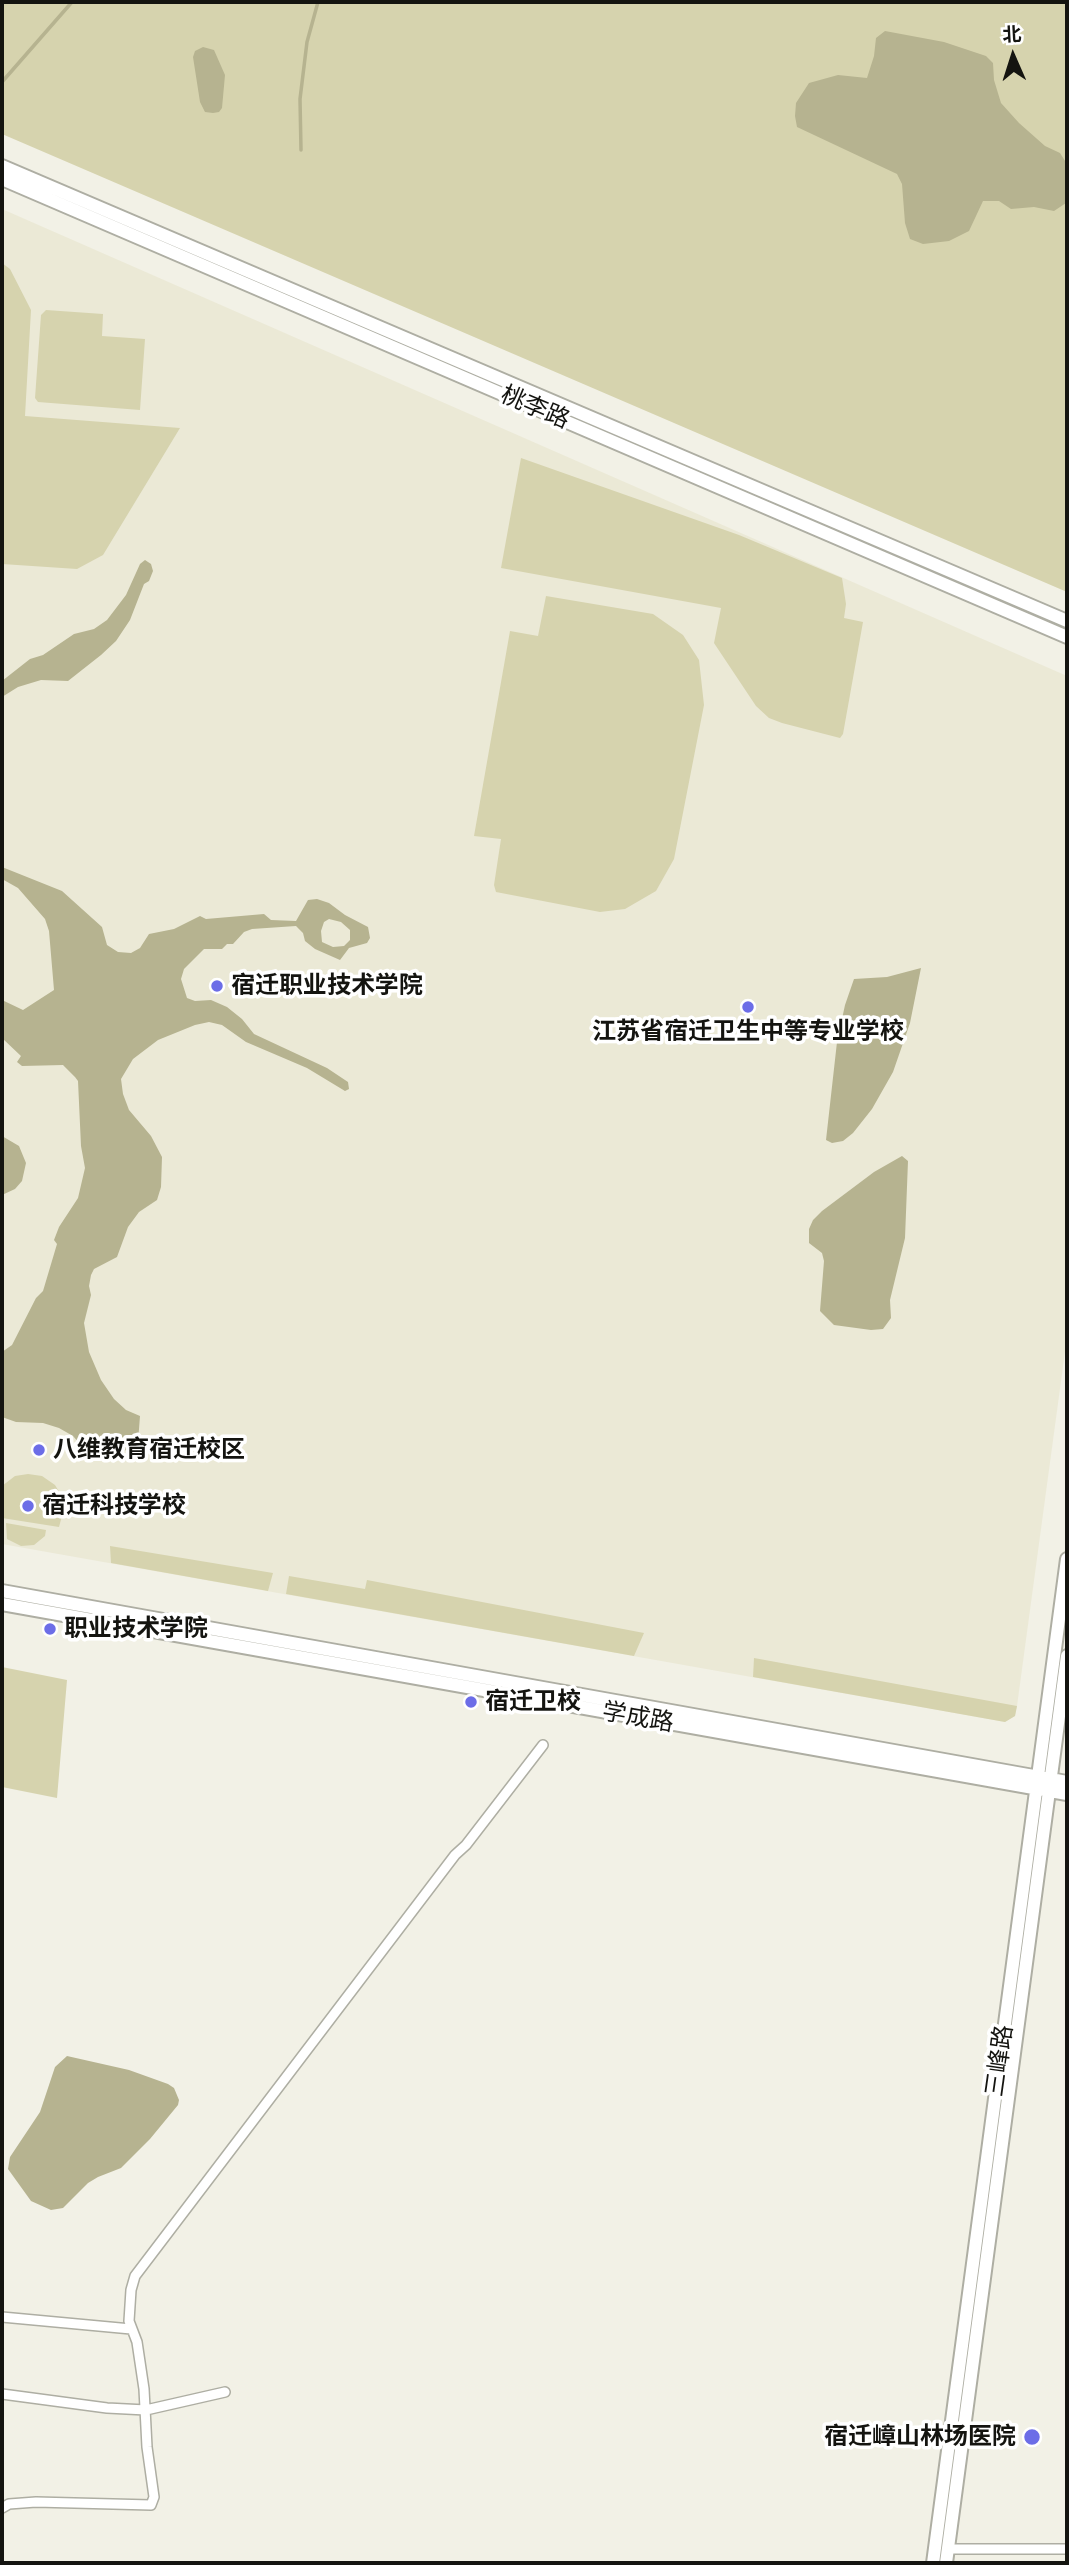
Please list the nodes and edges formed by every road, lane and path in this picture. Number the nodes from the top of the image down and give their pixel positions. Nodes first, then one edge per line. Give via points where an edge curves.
1 (2, 166) edge
2 (2, 179) edge
3 (1067, 621) edge
4 (1067, 637) edge
5 (1067, 1559) edge
6 (2, 1591) edge
7 (2, 1604) edge
8 (1067, 1656) edge
9 (543, 1745) dead end
10 (1067, 1782) edge
11 (1038, 1783) junction
12 (1051, 1785) junction
13 (1067, 1794) edge
14 (2, 2317) edge
15 (131, 2329) junction
16 (225, 2392) dead end
17 (2, 2394) edge
18 (146, 2410) junction
19 (2, 2508) edge
20 (948, 2549) junction
21 (1067, 2549) edge
22 (933, 2563) edge
23 (946, 2563) edge

1 - 3 main road, 桃李路
2 - 4 main road, 桃李路
5 - 11 main road, 三峰路
6 - 11 main road, 学成路
7 - 11 main road, 学成路
8 - 12 main road, 三峰路
9 - 15 street via 141,2267 131,2290
10 - 12 main road, 学成路
11 - 12 main road, 学成路
11 - 22 main road, 三峰路
12 - 13 main road, 学成路
12 - 20 main road, 三峰路
14 - 15 street
15 - 18 street via 137,2342
16 - 18 street
17 - 18 street
18 - 19 street via 151,2505 36,2502
20 - 21 street
20 - 23 main road, 三峰路

